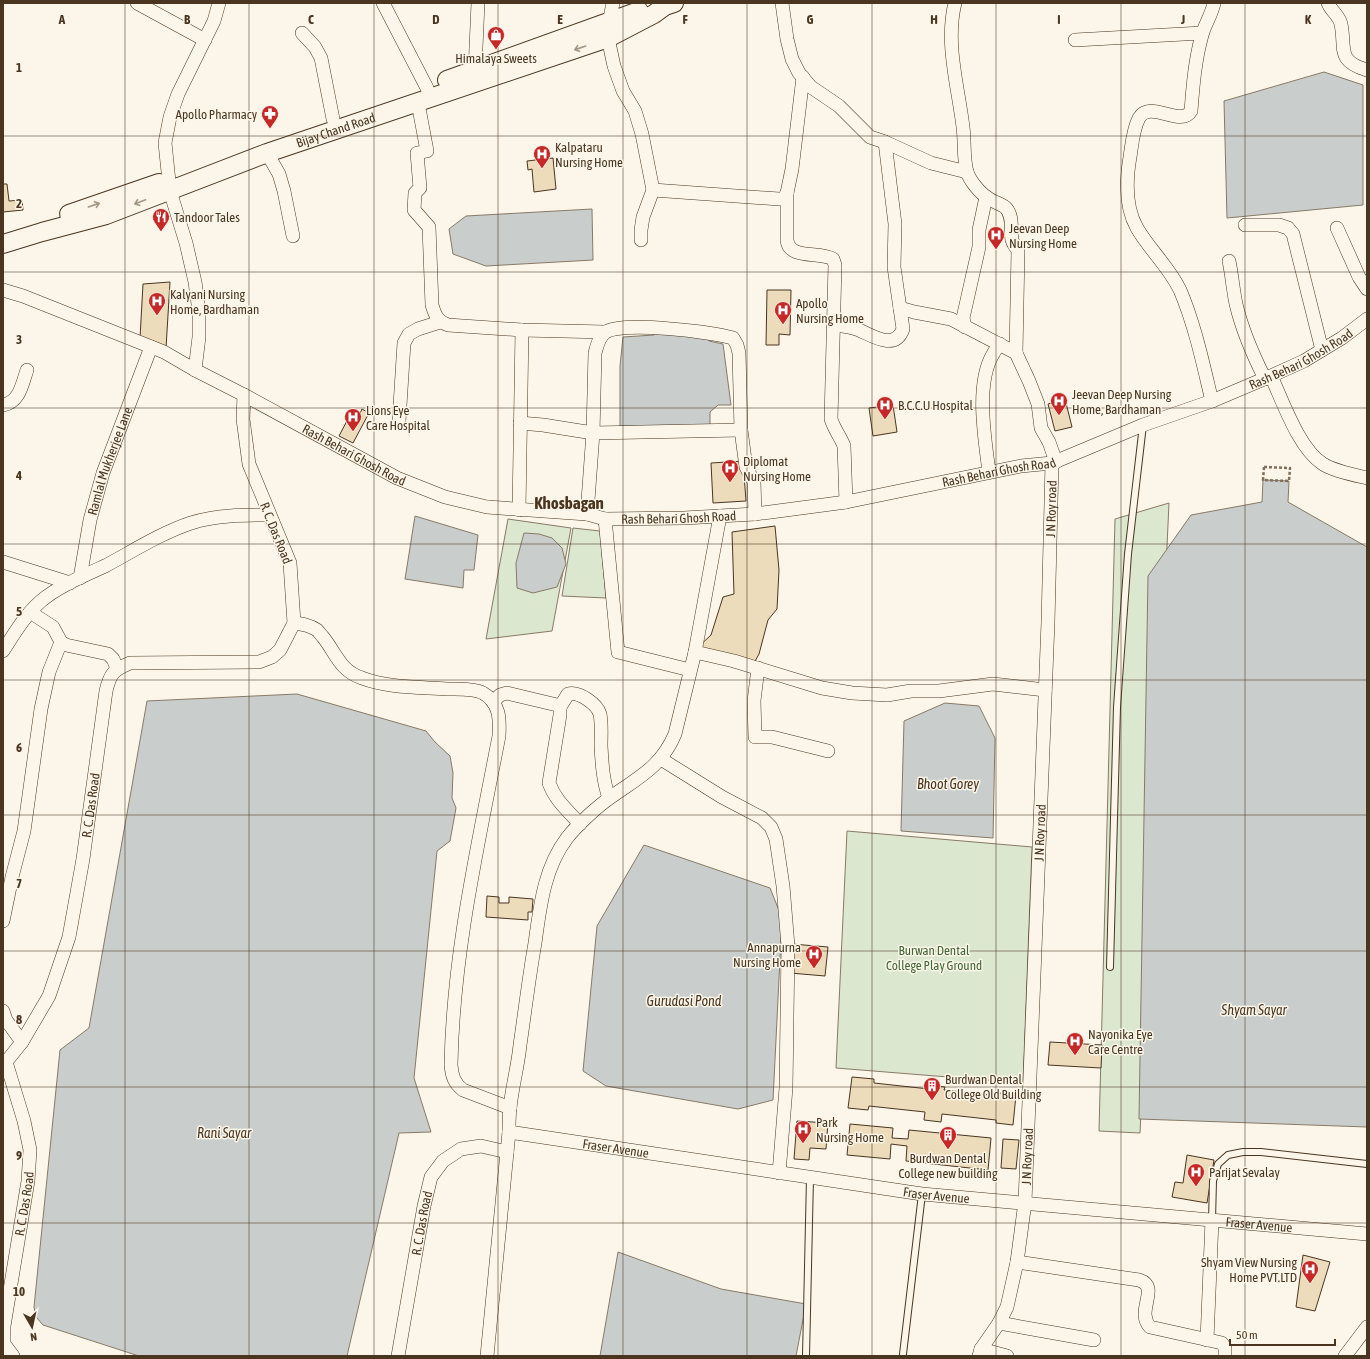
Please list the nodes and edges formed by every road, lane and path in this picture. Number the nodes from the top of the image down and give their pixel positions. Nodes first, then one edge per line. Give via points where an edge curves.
1 (137, 3) edge
2 (219, 3) edge
3 (383, 3) edge
4 (478, 3) edge
5 (612, 3) edge
6 (782, 3) edge
7 (955, 3) edge
8 (1214, 3) edge
9 (1328, 3) edge
10 (669, 5) edge
11 (609, 30) junction
12 (302, 33) dead end
13 (1202, 33) junction
14 (204, 40) junction
15 (1075, 40) dead end
16 (475, 70) junction
17 (1367, 70) edge
18 (803, 77) junction
19 (422, 96) junction
20 (333, 119) junction
21 (885, 142) junction
22 (267, 153) junction
23 (967, 172) junction
24 (170, 185) junction
25 (653, 190) junction
26 (787, 193) junction
27 (986, 197) junction
28 (1245, 225) dead end
29 (1337, 228) dead end
30 (3, 234) edge
31 (293, 236) dead end
32 (641, 240) dead end
33 (3, 244) edge
34 (1230, 261) dead end
35 (1367, 289) edge
36 (3, 290) edge
37 (900, 308) junction
38 (1367, 319) edge
39 (440, 322) junction
40 (834, 325) junction
41 (965, 327) junction
42 (522, 330) junction
43 (605, 332) junction
44 (1000, 344) junction
45 (151, 347) junction
46 (1322, 350) junction
47 (1016, 353) junction
48 (27, 370) dead end
49 (195, 370) junction
50 (1268, 378) junction
51 (244, 395) junction
52 (1212, 401) junction
53 (3, 405) edge
54 (399, 421) dead end
55 (520, 423) junction
56 (1143, 425) junction
57 (742, 430) junction
58 (593, 433) junction
59 (1054, 462) junction
60 (989, 472) junction
61 (1367, 478) edge
62 (1289, 481) joint
63 (846, 502) junction
64 (519, 510) junction
65 (269, 514) junction
66 (587, 514) junction
67 (755, 514) junction
68 (720, 516) junction
69 (606, 520) junction
70 (3, 562) edge
71 (75, 580) junction
72 (30, 612) junction
73 (294, 623) junction
74 (60, 642) junction
75 (3, 652) edge
76 (695, 652) junction
77 (118, 668) junction
78 (758, 668) junction
79 (690, 670) junction
80 (1045, 690) junction
81 (494, 702) junction
82 (560, 707) junction
83 (828, 751) dead end
84 (661, 759) junction
85 (609, 798) junction
86 (580, 824) junction
87 (3, 921) edge
88 (1110, 967) dead end
89 (3, 1011) edge
90 (22, 1042) junction
91 (4, 1060) edge
92 (510, 1108) junction
93 (509, 1132) junction
94 (507, 1152) junction
95 (1367, 1164) edge
96 (779, 1173) junction
97 (810, 1178) junction
98 (922, 1194) junction
99 (1025, 1202) junction
100 (1212, 1220) junction
101 (1367, 1234) edge
102 (1018, 1262) junction
103 (999, 1322) junction
104 (1367, 1327) edge
105 (1094, 1340) dead end
106 (1207, 1340) junction
107 (1363, 1340) edge
108 (980, 1352) edge
109 (903, 1354) dead end
110 (13, 1356) edge
111 (398, 1356) edge
112 (487, 1356) edge
113 (806, 1356) edge
114 (1007, 1356) edge
115 (1225, 1356) edge
116 (1345, 1356) edge

1 - 14 street
2 - 14 street via 214,21
3 - 19 street
4 - 16 street
5 - 11 street
6 - 18 street via 788,46 792,59
7 - 23 street via 952,38
8 - 13 street
9 - 17 street via 1339,18 1348,61
10 - 11 main road, Bijay Chand Road via 654,14
11 - 16 main road, Bijay Chand Road
11 -> 19 main road, Bijay Chand Road
11 - 25 street via 623,91 635,111 642,134
12 - 20 street via 321,58
13 - 15 street
13 - 52 street via 1196,58 1191,111 1184,117 1148,111 1139,117 1135,127 1127,190 1129,209 1136,227 1179,289 1191,318
14 - 24 street via 170,117 165,143
16 - 19 main road, Bijay Chand Road
18 - 21 street via 811,87 838,106 870,137
18 - 26 street
19 - 20 main road, Bijay Chand Road
19 - 22 main road, Bijay Chand Road
19 - 39 street via 427,151 417,153 420,188 415,193 414,210 429,227 432,305
20 - 24 main road, Bijay Chand Road
21 - 23 street via 931,163
21 - 37 street via 895,224 894,267
22 - 24 main road, Bijay Chand Road
22 - 31 street via 279,174
23 - 27 street
30 -> 24 main road, Bijay Chand Road
24 -> 33 main road, Bijay Chand Road via 106,215
24 - 49 street via 186,243 199,311
25 - 26 street via 779,199 784,198
25 - 32 street via 643,217
26 - 40 street via 787,246 797,252 833,259
27 - 41 street via 979,230 979,248 963,318
27 - 47 street via 1005,207 1010,213 1011,238 1018,251
28 - 46 street via 1279,225 1288,228 1293,234
29 - 35 street
34 - 50 street via 1236,304 1244,330 1255,358
36 - 45 street, Rash Behari Ghosh Road
37 - 40 street via 903,329 900,336 894,339 884,340 854,328
37 - 41 street via 951,319
38 - 46 street, Rash Behari Ghosh Road
39 - 42 street via 448,325
39 - 54 street via 409,334 404,343
40 - 63 street via 831,420 844,446
41 - 44 street
42 - 43 street
42 - 55 street
43 - 57 street via 628,328 688,330 733,338 739,353
43 - 58 street via 598,342 595,353
44 - 47 street
44 - 60 street via 987,370 983,392 982,416
45 - 49 street, Rash Behari Ghosh Road
45 - 71 street, Ramlal Mukherjee Lane via 102,473
46 - 50 street, Rash Behari Ghosh Road
47 - 59 street via 1038,404 1041,428 1049,442
48 - 53 street via 16,399 11,404
49 - 51 street, Rash Behari Ghosh Road
50 - 52 street, Rash Behari Ghosh Road
50 - 61 street via 1310,454 1323,464
51 - 64 street, Rash Behari Ghosh Road via 397,478 445,497 487,507
51 - 65 street, R. C. Das Road via 243,419 249,464
52 - 56 street, Rash Behari Ghosh Road
55 - 58 street via 544,424
55 - 64 street
56 - 59 street, Rash Behari Ghosh Road
56 - 88 lane via 1128,554 1117,707
57 - 58 street
57 - 67 street via 746,467 754,482
58 - 66 street
59 - 60 street, Rash Behari Ghosh Road
59 - 80 street, J N Roy road
60 - 63 street, Rash Behari Ghosh Road
62 - 62 path via 1263,480 1264,466 1290,468
63 - 67 street, Rash Behari Ghosh Road
64 - 66 street, Rash Behari Ghosh Road
65 - 71 street via 228,516 193,522 163,534
65 - 73 street, R. C. Das Road via 290,564
66 - 69 street, Rash Behari Ghosh Road
67 - 68 street, Rash Behari Ghosh Road
68 - 69 street, Rash Behari Ghosh Road
68 - 76 street
69 - 79 street via 618,652
70 - 71 street
71 - 72 street via 42,600
72 - 74 street via 53,627
72 - 75 street
73 - 77 street via 280,650 272,657 259,662 130,663
73 - 81 street via 305,624 318,630 348,672 362,678 387,684 466,690 482,693
74 - 77 street via 108,654
74 - 87 street via 49,672 43,701 24,831
76 - 78 street
76 - 79 street
77 - 90 street, R. C. Das Road via 109,677 106,691 83,859 68,937 49,996
78 - 80 street via 822,688 886,695 993,684
78 - 83 street via 754,702 755,737 772,737
79 - 84 street via 675,734
80 - 99 street, J N Roy road
81 - 82 street via 500,695 507,693
81 - 92 street via 500,715 499,736 468,900 456,987 451,1065 452,1076 457,1086
82 - 85 street via 568,694 576,693 597,708 601,723 603,774
82 - 86 street via 549,783 552,793
84 - 85 street via 645,774
84 - 96 street via 762,818 771,827 776,839 788,946 786,1088
85 - 86 street
86 - 92 street via 568,837 551,867 541,902
89 - 90 street via 6,1020
90 - 91 street, R. C. Das Road
91 - 110 street, R. C. Das Road via 24,1121 30,1150 28,1181 4,1326 4,1344
92 - 93 street
93 - 94 street
93 - 96 street, Fraser Avenue
94 - 111 street, R. C. Das Road via 481,1146 461,1149 443,1162 431,1177
94 - 112 street
95 - 100 lane via 1261,1152 1228,1155 1218,1164 1213,1181
96 - 97 street, Fraser Avenue
97 - 98 street, Fraser Avenue
97 - 113 lane
98 - 99 street, Fraser Avenue
98 - 109 lane
99 - 100 street, Fraser Avenue
99 - 102 street, J N Roy road
100 - 101 street, Fraser Avenue
100 - 106 street
102 - 103 street, J N Roy road via 1007,1307
102 - 106 street via 1145,1282 1148,1292 1144,1315 1150,1327
103 - 105 street
103 - 108 street, J N Roy road
104 - 107 street
106 - 115 street via 1222,1344
107 - 116 street
108 - 114 street

